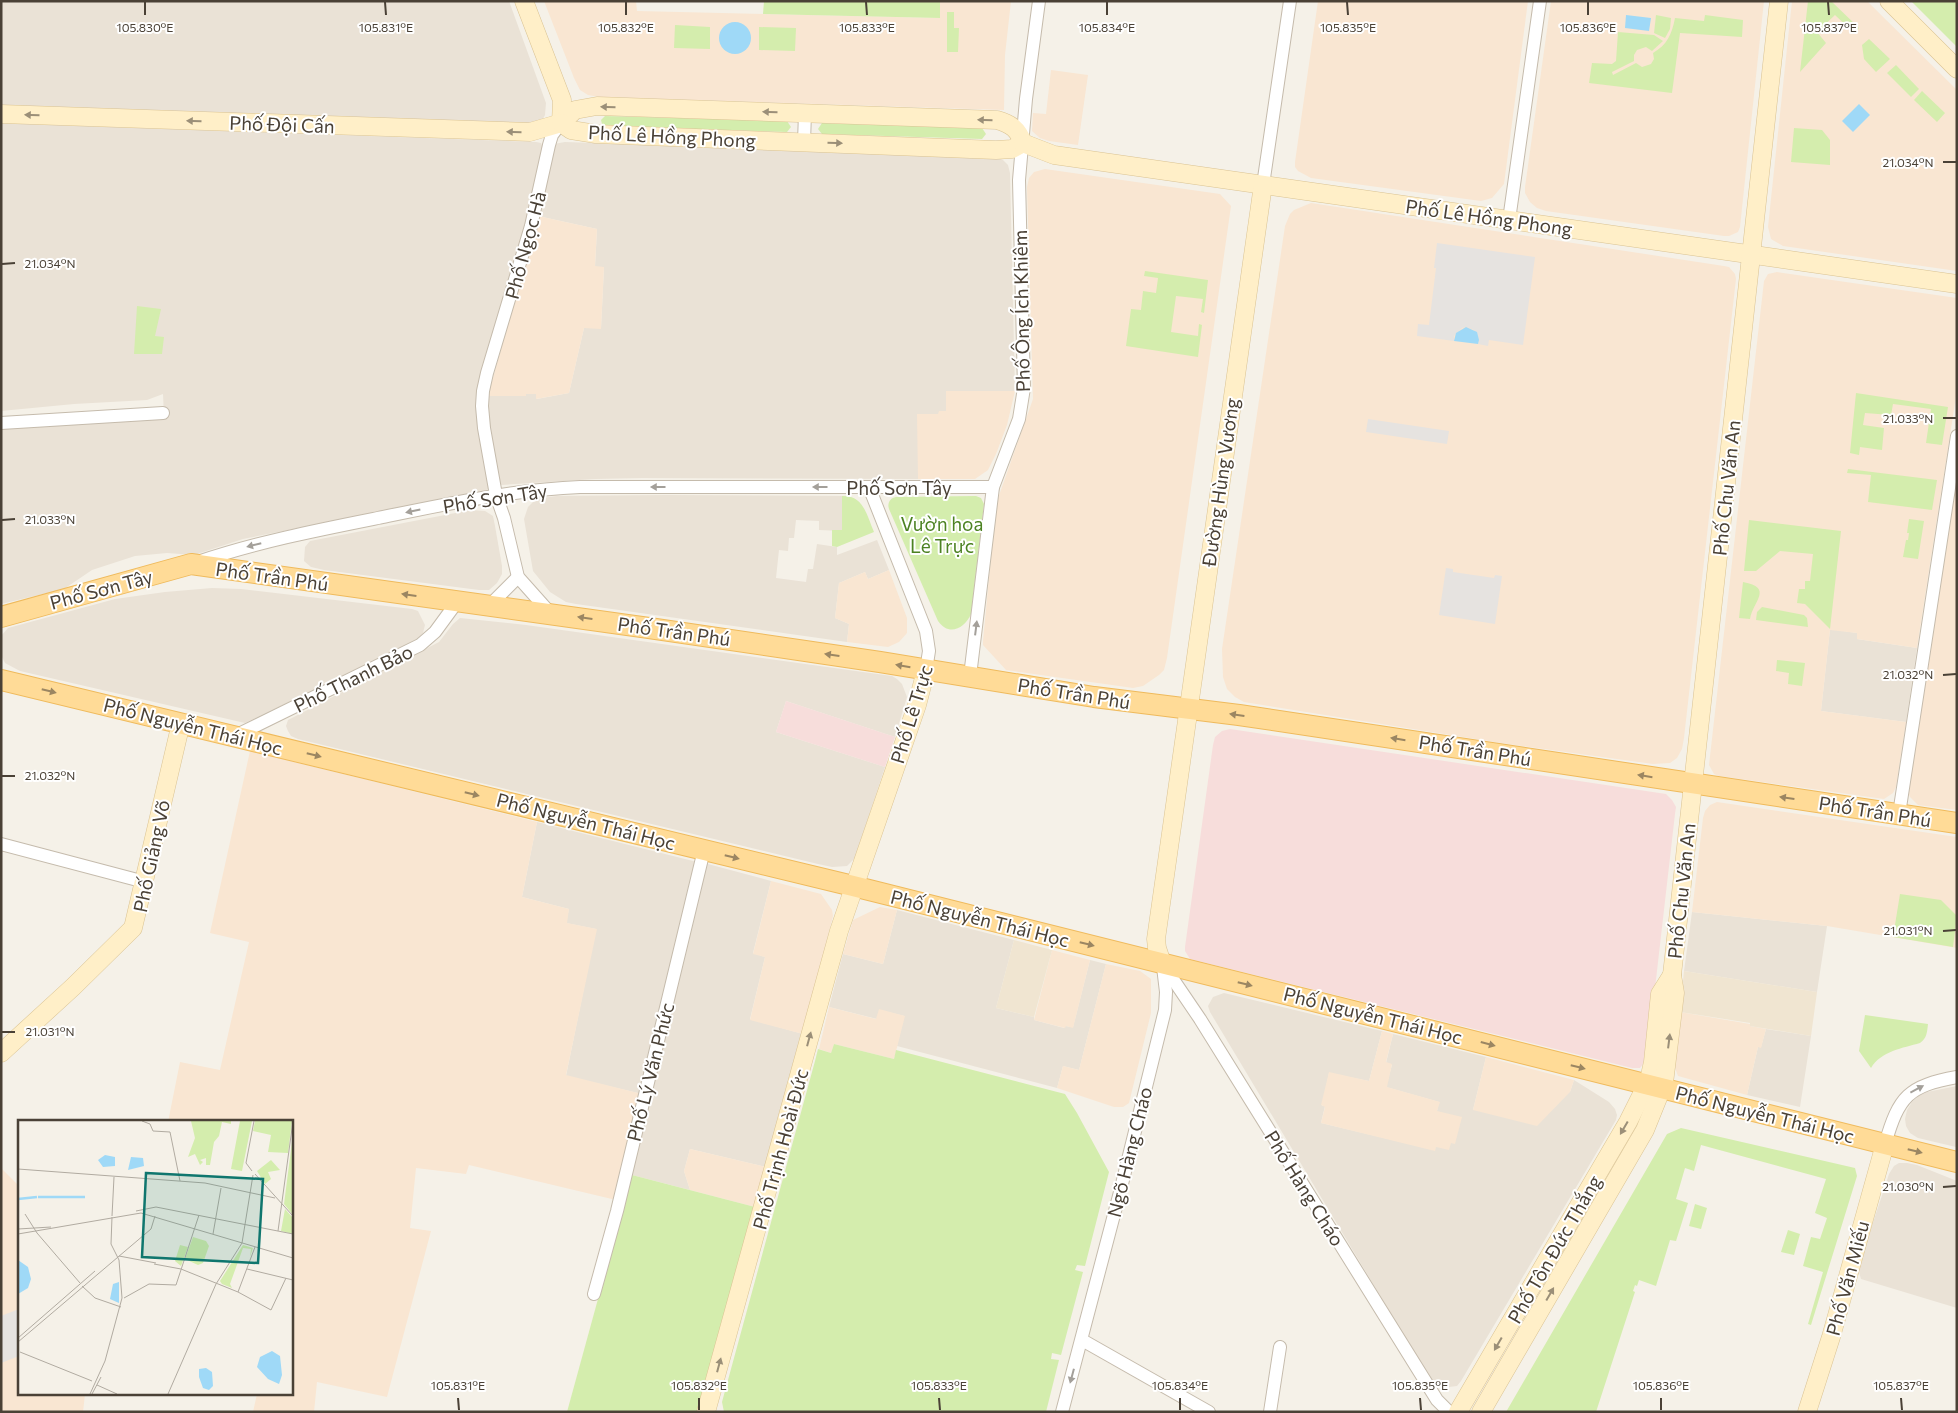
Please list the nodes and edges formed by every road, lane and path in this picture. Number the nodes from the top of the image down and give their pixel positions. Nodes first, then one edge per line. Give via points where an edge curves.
1 (524, 1) edge
2 (1039, 1) edge
3 (1290, 1) edge
4 (1540, 1) edge
5 (1779, 1) edge
6 (1889, 1) edge
7 (1957, 69) edge
8 (805, 113) junction
9 (1, 114) edge
10 (561, 123) junction
11 (804, 142) junction
12 (1022, 143) junction
13 (1263, 185) junction
14 (1509, 220) junction
15 (1752, 254) junction
16 (1957, 284) edge
17 (164, 412) dead end
18 (1, 423) edge
19 (1957, 436) edge
20 (869, 487) junction
21 (992, 487) junction
22 (496, 495) junction
23 (191, 564) junction
24 (518, 577) junction
25 (457, 602) junction
26 (489, 606) junction
27 (551, 614) junction
28 (4, 616) edge
29 (926, 670) junction
30 (970, 676) junction
31 (1, 680) edge
32 (1188, 708) junction
33 (182, 723) junction
34 (235, 736) junction
35 (1693, 783) junction
36 (1899, 814) junction
37 (1957, 823) edge
38 (4, 848) edge
39 (704, 850) junction
40 (145, 882) junction
41 (853, 886) junction
42 (1162, 963) junction
43 (1, 1053) edge
44 (1957, 1077) edge
45 (1654, 1087) junction
46 (1885, 1144) junction
47 (1957, 1162) edge
48 (594, 1294) dead end
49 (1082, 1340) junction
50 (1280, 1347) dead end
51 (706, 1412) edge
52 (1062, 1412) edge
53 (1209, 1412) edge
54 (1270, 1412) edge
55 (1449, 1412) edge
56 (1458, 1412) edge
57 (1482, 1412) edge
58 (1807, 1412) edge

1 - 10 street, Phố Ngọc Hà via 562,100
2 - 12 street, Phố Ông Ích Khiêm
3 - 13 street, Đường Hùng Vương
4 - 14 street
5 - 15 street, Phố Chu Văn An
6 - 7 street
8 -> 10 street, Phố Lê Hồng Phong via 597,106 574,110
8 - 11 street
12 -> 8 street, Phố Lê Hồng Phong via 1019,132 1008,123 997,120
10 -> 9 street, Phố Đội Cấn via 530,132
10 - 11 street, Phố Lê Hồng Phong via 586,134
10 - 22 street, Phố Ngọc Hà via 549,145 532,226 483,391 484,428
11 -> 12 street, Phố Lê Hồng Phong via 996,150 1012,149
12 - 13 street, Phố Lê Hồng Phong via 1054,155
12 - 21 street, Phố Ông Ích Khiêm via 1019,190 1024,388 1019,419
13 - 14 street, Phố Lê Hồng Phong
13 - 32 street, Đường Hùng Vương
14 - 15 street, Phố Lê Hồng Phong
15 - 16 street, Phố Lê Hồng Phong
15 - 35 street, Phố Chu Văn An
17 - 18 street
19 - 36 street
20 - 21 street, Phố Sơn Tây
20 -> 22 street, Phố Sơn Tây via 580,487
20 - 29 street, Phố Lê Trực via 926,631 929,651
30 -> 21 street, Phố Ông Ích Khiêm
22 -> 23 street, Phố Sơn Tây via 254,544
22 - 24 street
25 -> 23 main road, Phố Trần Phú
23 - 28 main road, Phố Sơn Tây
24 - 26 street
24 - 27 street
25 - 26 main road, Phố Trần Phú
25 - 34 street, Phố Thanh Bảo via 441,625 420,645
26 - 27 main road, Phố Trần Phú
29 -> 27 main road, Phố Trần Phú
29 - 30 main road, Phố Trần Phú
29 - 41 street, Phố Lê Trực via 917,705
30 - 32 main road, Phố Trần Phú
31 -> 33 main road, Phố Nguyễn Thái Học
35 -> 32 main road, Phố Trần Phú
32 - 42 street, Đường Hùng Vương via 1156,939
33 - 34 main road, Phố Nguyễn Thái Học
33 - 40 street, Phố Giảng Võ
34 -> 39 main road, Phố Nguyễn Thái Học
36 -> 35 main road, Phố Trần Phú
35 - 45 street, Phố Chu Văn An via 1672,975 1660,994 1649,1080
36 - 37 main road, Phố Trần Phú
38 - 40 street
39 -> 41 main road, Phố Nguyễn Thái Học
39 - 48 street, Phố Lý Văn Phức
40 - 43 street, Phố Giảng Võ via 136,921 129,934
41 -> 42 main road, Phố Nguyễn Thái Học
51 -> 41 street, Phố Trịnh Hoài Đức
42 -> 45 main road, Phố Nguyễn Thái Học
42 - 49 street, Ngõ Hàng Cháo via 1165,1010
42 - 55 street, Phố Hàng Cháo via 1437,1400
46 -> 44 street via 1894,1117 1908,1093 1922,1085
45 - 46 main road, Phố Nguyễn Thái Học
45 -> 56 street, Phố Tôn Đức Thắng via 1628,1122
57 -> 45 street, Phố Tôn Đức Thắng via 1645,1130
46 -> 47 main road, Phố Nguyễn Thái Học
46 - 58 street, Phố Văn Miếu
49 -> 52 street, Ngõ Hàng Cháo
49 - 53 street
50 - 54 street

